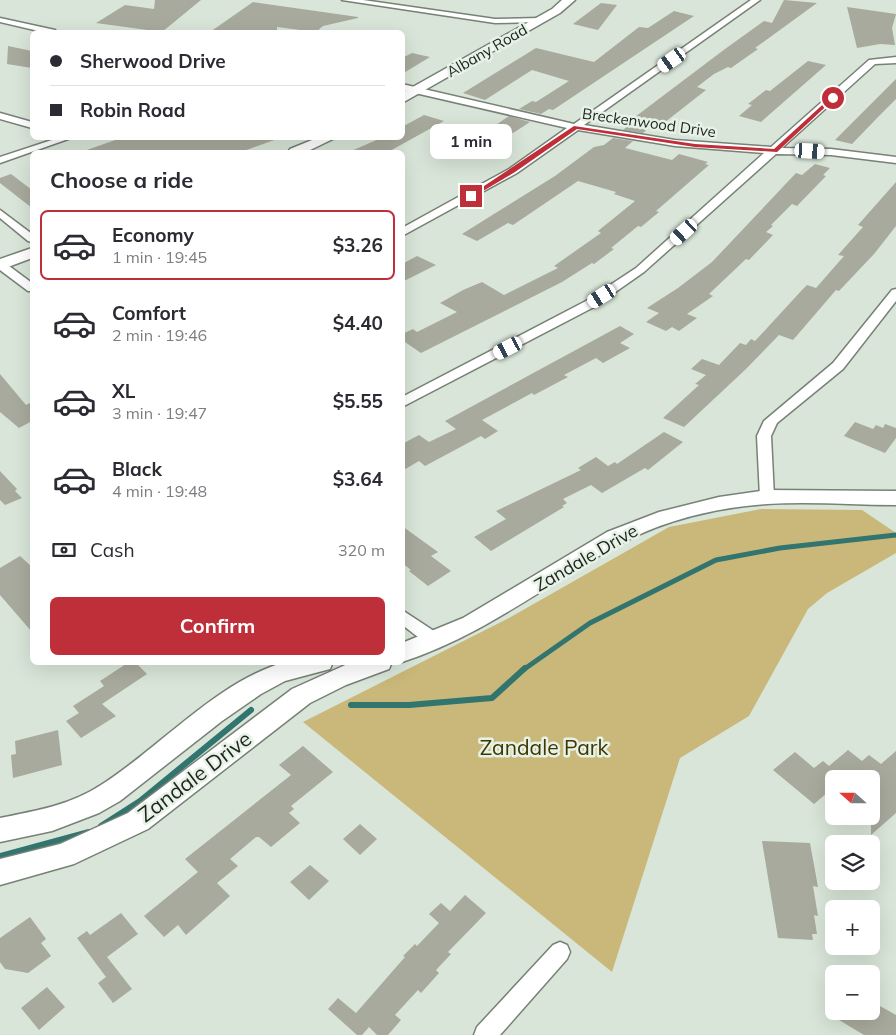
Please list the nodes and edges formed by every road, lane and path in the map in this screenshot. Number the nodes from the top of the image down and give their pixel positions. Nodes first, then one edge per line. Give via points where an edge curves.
1 (346, 0) edge
2 (569, 0) edge
3 (756, 0) edge
4 (0, 20) edge
5 (540, 20) junction
6 (495, 21) junction
7 (43, 30) edge
8 (509, 38) junction
9 (896, 60) edge
10 (405, 88) edge
11 (420, 90) junction
12 (405, 98) edge
13 (0, 116) edge
14 (30, 124) edge
15 (576, 127) junction
16 (60, 140) edge
17 (323, 140) edge
18 (30, 150) edge
19 (30, 150) edge
20 (300, 150) edge
21 (775, 150) junction
22 (0, 160) edge
23 (896, 160) edge
24 (0, 213) edge
25 (405, 231) edge
26 (30, 237) edge
27 (30, 254) edge
28 (0, 265) edge
29 (30, 287) edge
30 (896, 293) edge
31 (405, 401) edge
32 (767, 497) junction
33 (896, 498) edge
34 (405, 618) edge
35 (434, 639) junction
36 (405, 644) edge
37 (405, 652) edge
38 (310, 665) edge
39 (372, 665) edge
40 (0, 830) edge
41 (0, 872) edge
42 (560, 952) dead end
43 (486, 1035) edge

1 - 6 street
2 - 5 street, Albany Road
3 - 15 street
4 - 7 street
5 - 6 street
5 - 8 street, Albany Road
6 - 8 street
8 - 11 street, Albany Road
9 - 21 street via 872,62
10 - 11 street, Breckenwood Drive
11 - 12 street, Albany Road
11 - 15 street, Breckenwood Drive via 493,110
13 - 14 street
15 - 21 street, Breckenwood Drive via 695,146
15 - 25 street via 488,187
16 - 18 street
17 - 20 street
19 - 22 street
21 - 23 street, Breckenwood Drive via 831,152
21 - 31 street via 657,257 615,288 543,330
24 - 26 street
27 - 28 street
28 - 29 street
30 - 32 street via 838,366 766,428
32 - 33 street, Zandale Drive
32 - 35 street, Zandale Drive via 697,509 636,527 493,612
34 - 35 street
35 - 36 street, Zandale Drive
35 - 37 street, Zandale Drive
38 - 40 street, Zandale Drive via 278,674 252,687 90,805 52,819
39 - 41 street, Zandale Drive via 301,696 138,821 64,855
42 - 43 street

